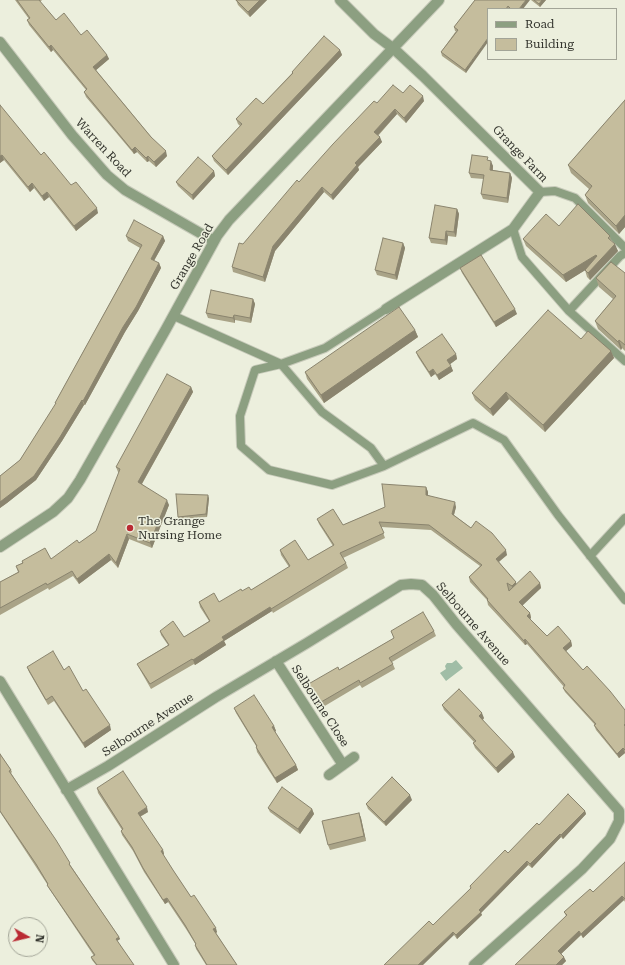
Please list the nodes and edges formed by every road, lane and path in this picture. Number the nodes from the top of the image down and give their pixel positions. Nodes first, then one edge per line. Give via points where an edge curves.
1 (340, 0) edge
2 (439, 0) edge
3 (0, 42) edge
4 (394, 49) junction
5 (540, 192) junction
6 (513, 229) junction
7 (214, 241) junction
8 (625, 248) edge
9 (625, 253) edge
10 (386, 309) joint
11 (569, 311) junction
12 (174, 316) junction
13 (625, 361) edge
14 (281, 364) junction
15 (384, 466) junction
16 (625, 518) edge
17 (0, 547) edge
18 (590, 556) junction
19 (625, 600) edge
20 (276, 661) junction
21 (0, 681) edge
22 (354, 757) dead end
23 (343, 765) junction
24 (330, 775) dead end
25 (66, 790) junction
26 (174, 965) edge
27 (474, 965) edge

1 - 4 street, Grange Farm via 374,34
2 - 4 street, Grange Road
3 - 7 street, Warren Road via 72,135 107,175 125,190
4 - 5 street, Grange Farm
4 - 7 street, Grange Road via 246,201
5 - 6 street, Grange Farm
5 - 8 lane via 555,192 575,198
6 - 10 street, Grange Farm
6 - 11 lane via 522,256
7 - 12 street, Grange Road
9 - 11 lane
10 - 14 lane via 325,348
11 - 13 lane
12 - 14 lane
12 - 17 street, Grange Road via 68,498 53,512
14 - 15 lane via 322,412 371,448
14 - 15 lane via 256,370 240,416 241,446 269,470 332,485
15 - 18 lane via 473,423 504,440
16 - 18 lane
18 - 19 lane
20 - 23 street, Selbourne Close
20 - 25 street, Selbourne Avenue
20 - 27 street, Selbourne Avenue via 402,585 422,585 618,811 620,821 610,840 582,869
21 - 25 street
22 - 23 street, Selbourne Close
23 - 24 street, Selbourne Close
25 - 26 street

